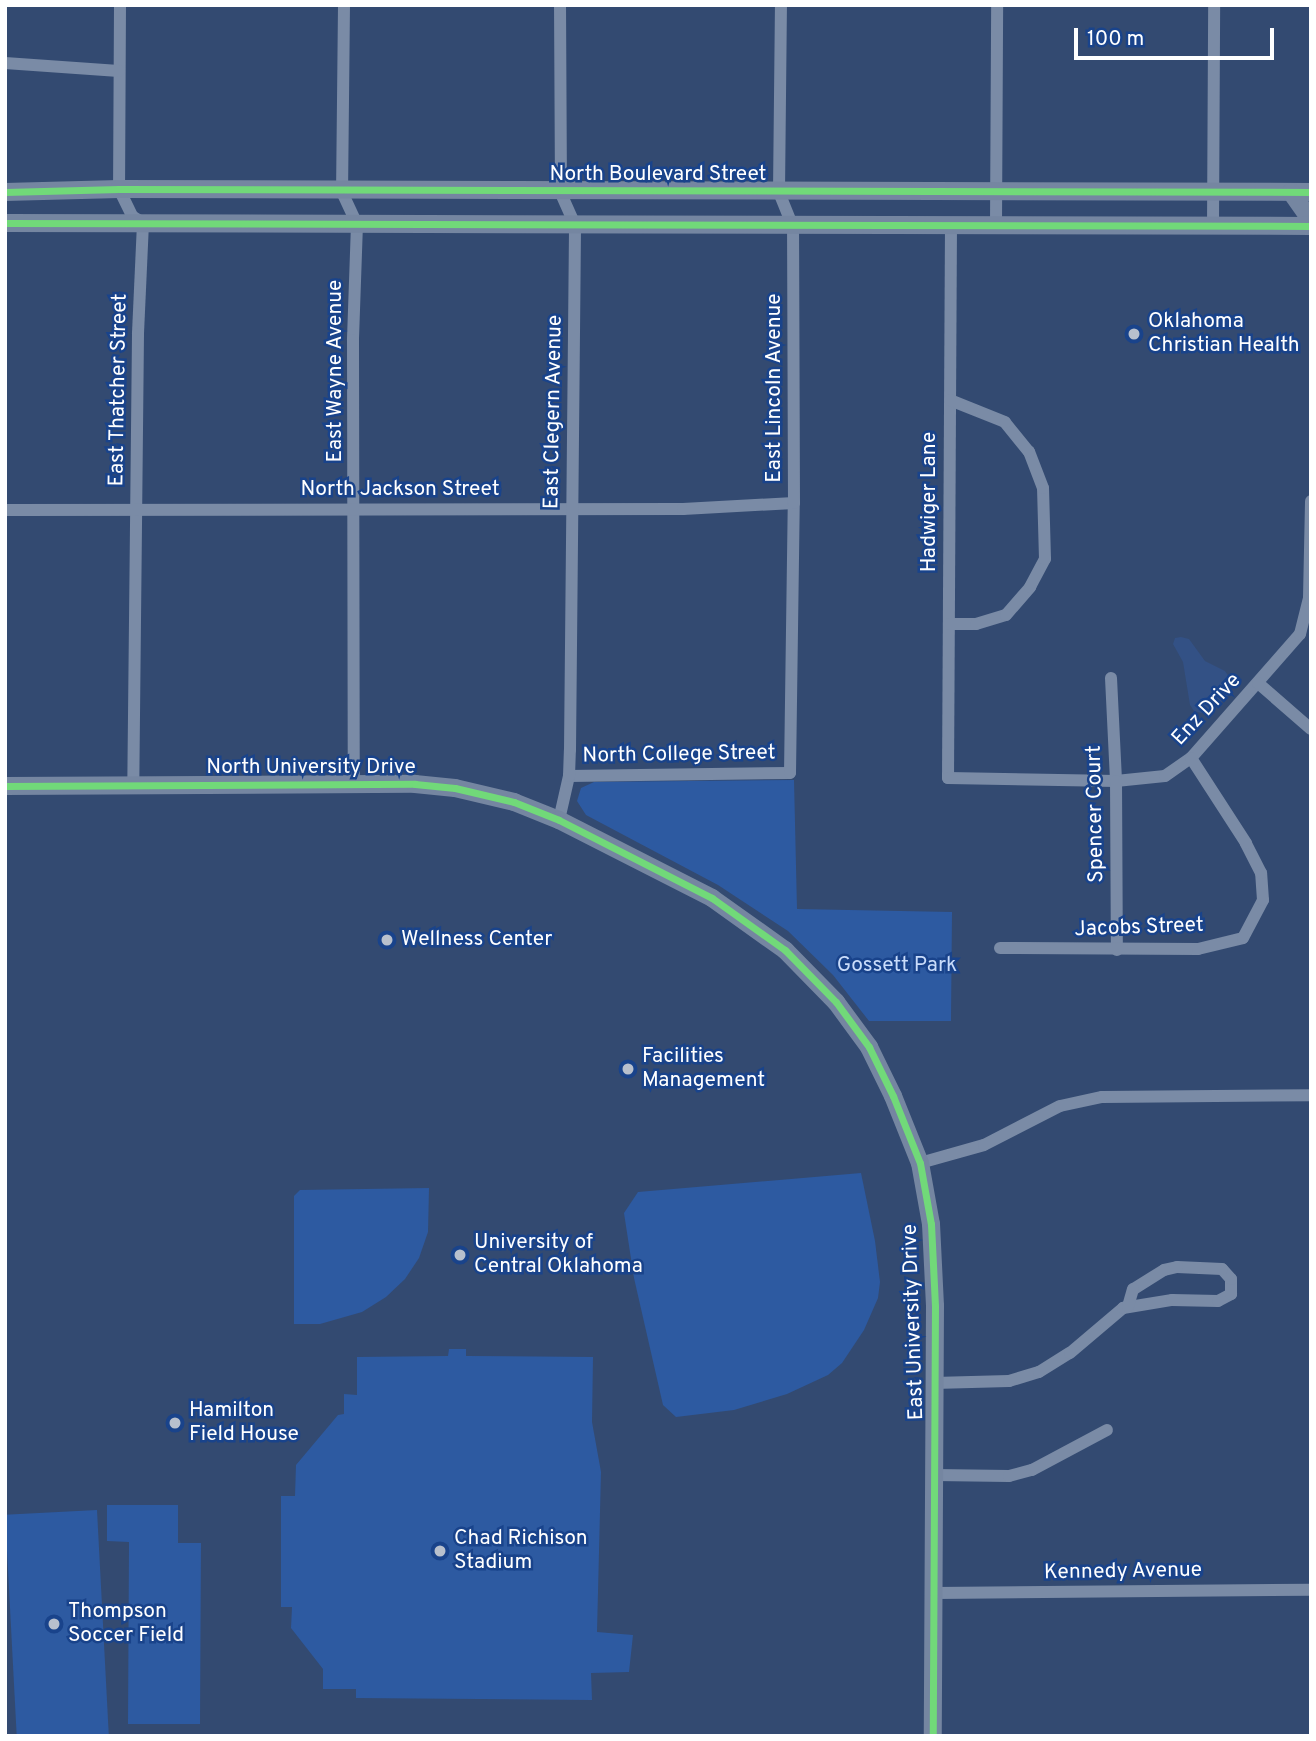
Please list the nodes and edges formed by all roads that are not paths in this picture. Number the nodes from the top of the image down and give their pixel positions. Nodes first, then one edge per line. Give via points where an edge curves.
1 (120, 5) edge
2 (344, 5) edge
3 (561, 5) edge
4 (781, 5) edge
5 (997, 5) edge
6 (1214, 5) edge
7 (5, 64) edge
8 (119, 71) junction
9 (119, 190) junction
10 (5, 192) edge
11 (342, 192) junction
12 (561, 192) junction
13 (779, 192) junction
14 (1291, 192) junction
15 (1311, 192) edge
16 (930, 193) junction
17 (996, 193) junction
18 (1213, 194) junction
19 (5, 223) edge
20 (143, 223) junction
21 (357, 224) junction
22 (1311, 224) edge
23 (575, 225) junction
24 (951, 225) junction
25 (996, 225) junction
26 (1213, 226) junction
27 (793, 227) junction
28 (950, 400) junction
29 (1311, 501) edge
30 (794, 503) junction
31 (354, 508) junction
32 (573, 509) junction
33 (5, 510) edge
34 (135, 512) junction
35 (949, 624) junction
36 (1111, 678) dead end
37 (1258, 683) junction
38 (1311, 729) edge
39 (1191, 758) junction
40 (790, 773) joint
41 (569, 776) junction
42 (948, 778) joint
43 (1116, 781) junction
44 (354, 783) junction
45 (5, 786) edge
46 (133, 786) junction
47 (559, 820) junction
48 (1000, 948) dead end
49 (785, 950) joint
50 (1117, 950) junction
51 (1311, 1096) edge
52 (920, 1163) junction
53 (1128, 1307) junction
54 (934, 1383) junction
55 (1107, 1430) dead end
56 (935, 1475) junction
57 (1311, 1590) edge
58 (935, 1593) junction
59 (933, 1736) edge

1 - 8 street
2 - 11 street, East Wayne Avenue
3 - 12 street, East Clegern Avenue
4 - 13 street, East Lincoln Avenue
5 - 17 street
6 - 18 street
7 - 8 street
8 - 9 street
9 - 10 main road, North Boulevard Street
9 - 11 main road, North Boulevard Street
9 - 20 street via 132,216
11 - 12 main road, North Boulevard Street
11 - 21 street, East Wayne Avenue
12 - 13 main road, North Boulevard Street
12 - 23 street, East Clegern Avenue
13 - 16 main road, North Boulevard Street
13 - 27 street, East Lincoln Avenue
14 - 15 main road, North Boulevard Street
14 - 18 main road, North Boulevard Street
14 - 22 main road
16 - 17 main road, North Boulevard Street
16 - 24 main road
17 - 18 main road, North Boulevard Street
17 - 25 street
18 - 26 street
19 - 20 main road
20 - 21 main road
20 - 34 street, East Thatcher Street
21 - 23 main road
21 - 31 street, East Wayne Avenue
22 - 26 main road
23 - 27 main road
23 - 32 street, East Clegern Avenue
24 - 25 main road
24 - 27 main road
24 - 28 street, Hadwiger Lane
25 - 26 main road
27 - 30 street, East Lincoln Avenue
28 - 35 street, Hadwiger Lane
28 - 35 street via 1006,422 1029,452 1043,488 1045,559 1030,587 1006,615 976,624
29 - 37 street, Enz Drive via 1308,598 1300,634
30 - 32 street, North Jackson Street
30 - 40 street, East Lincoln Avenue
31 - 32 street, North Jackson Street
31 - 34 street, North Jackson Street
31 - 44 street, East Wayne Avenue
32 - 41 street, East Clegern Avenue
33 - 34 street, North Jackson Street
34 - 46 street, East Thatcher Street
35 - 42 street, Hadwiger Lane
36 - 43 street, Spencer Court
37 - 38 street
37 - 39 street, Enz Drive
39 - 43 street, Enz Drive via 1165,776
39 - 50 street, Jacobs Street via 1246,843 1261,873 1263,900 1243,937 1198,949
40 - 41 street, North College Street
41 - 47 street, East Clegern Avenue
42 - 43 street, Enz Drive
43 - 50 street, Spencer Court
44 - 46 main road, North University Drive
44 - 47 main road, North University Drive via 455,789 514,802
45 - 46 main road, North University Drive
47 - 49 main road, North University Drive via 712,898
48 - 50 street, Jacobs Street
49 - 52 main road, East University Drive via 836,1002 869,1047
51 - 52 street via 1102,1097 1060,1106 984,1145
52 - 54 main road, East University Drive via 931,1224
53 - 53 street via 1172,1300 1218,1301 1231,1294 1231,1279 1222,1269 1164,1270 1133,1289
53 - 54 street via 1039,1372 1009,1381
54 - 56 main road, East University Drive
55 - 56 street via 1031,1470 1009,1476
56 - 58 main road, East University Drive
57 - 58 street, Kennedy Avenue
58 - 59 main road, East University Drive

